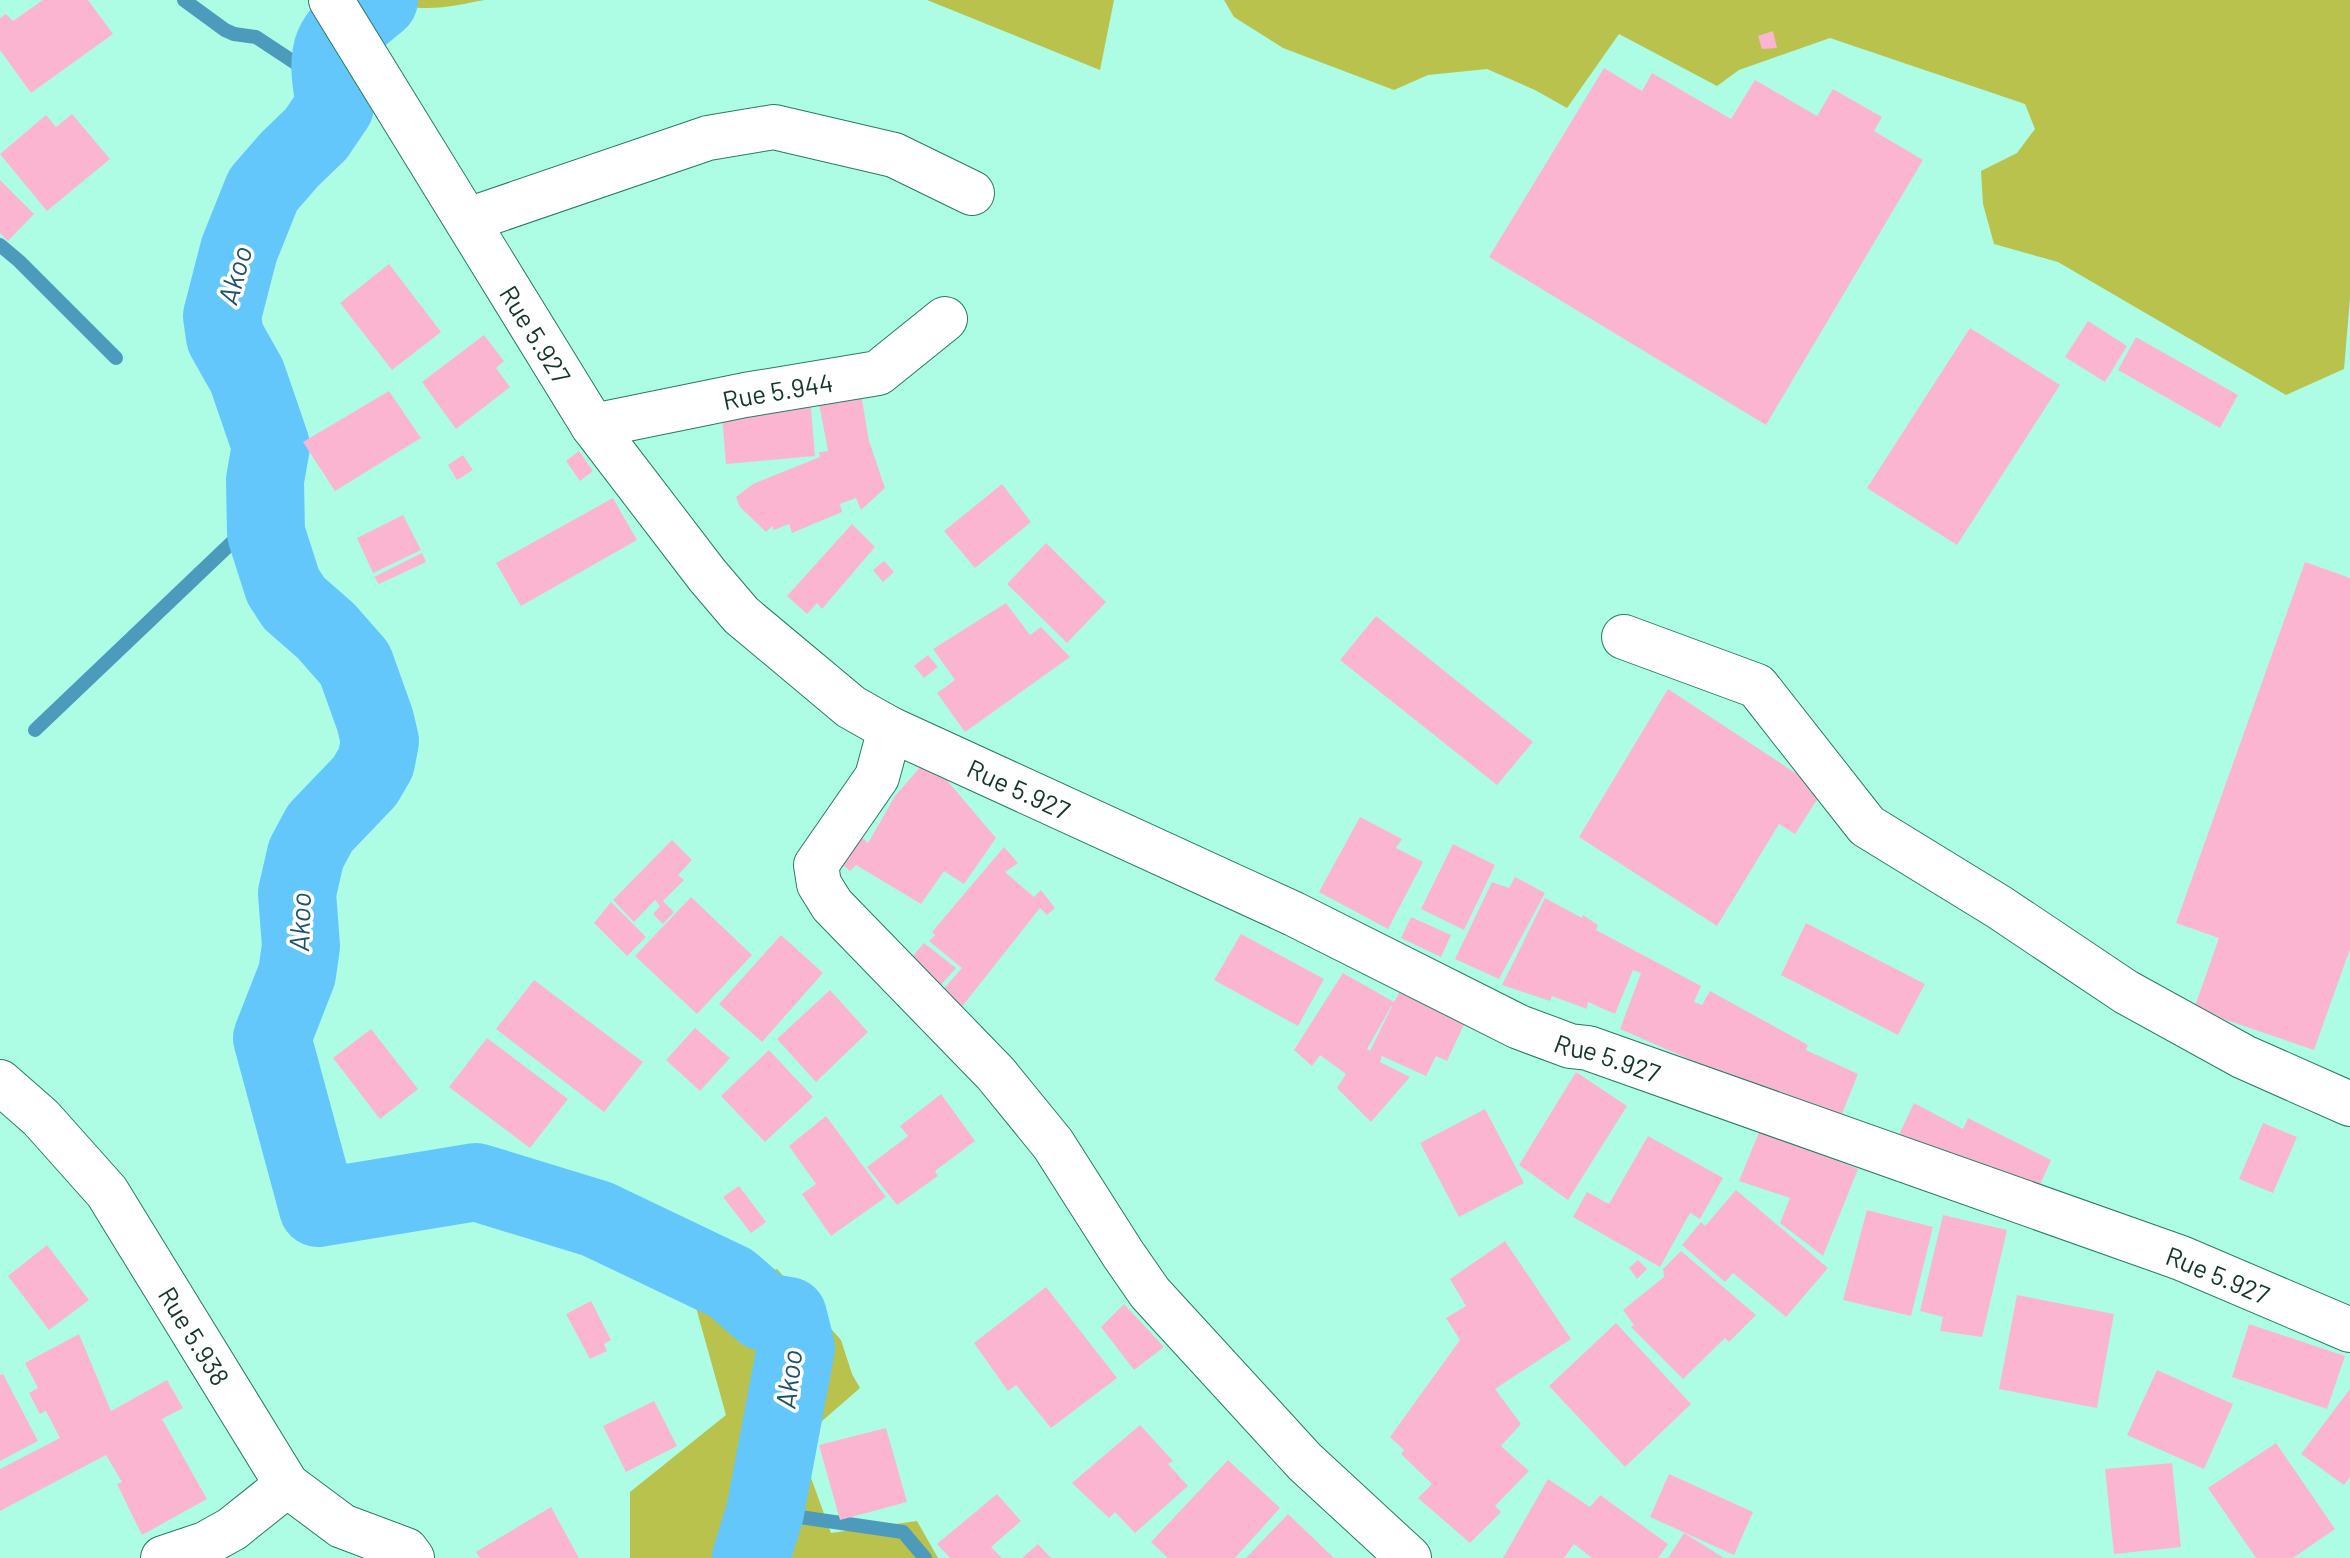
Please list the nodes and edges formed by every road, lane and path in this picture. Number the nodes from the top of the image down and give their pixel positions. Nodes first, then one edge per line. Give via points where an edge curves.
1 (331, 0) edge
2 (972, 193) dead end
3 (468, 220) junction
4 (945, 319) dead end
5 (593, 426) junction
6 (1624, 637) dead end
7 (890, 729) junction
8 (0, 1082) edge
9 (2350, 1104) edge
10 (2350, 1330) edge
11 (287, 1485) junction
12 (163, 1558) edge
13 (412, 1558) edge
14 (1409, 1558) edge

1 - 3 street, Rue 5.927
2 - 3 street via 894,155 774,127 708,138
3 - 5 street, Rue 5.927
4 - 5 street, Rue 5.944 via 878,373
5 - 7 street, Rue 5.927 via 741,615 851,707
6 - 9 street via 1757,686 1867,826 2126,992 2244,1057
7 - 10 street, Rue 5.927 via 1294,914 1519,1027 2181,1258
7 - 14 street via 877,777 816,865 819,884 832,905 996,1074 1053,1144 1150,1293 1305,1462
8 - 11 street, Rue 5.938 via 41,1118 107,1192
11 - 12 street via 232,1529
11 - 13 street via 342,1526 406,1550

